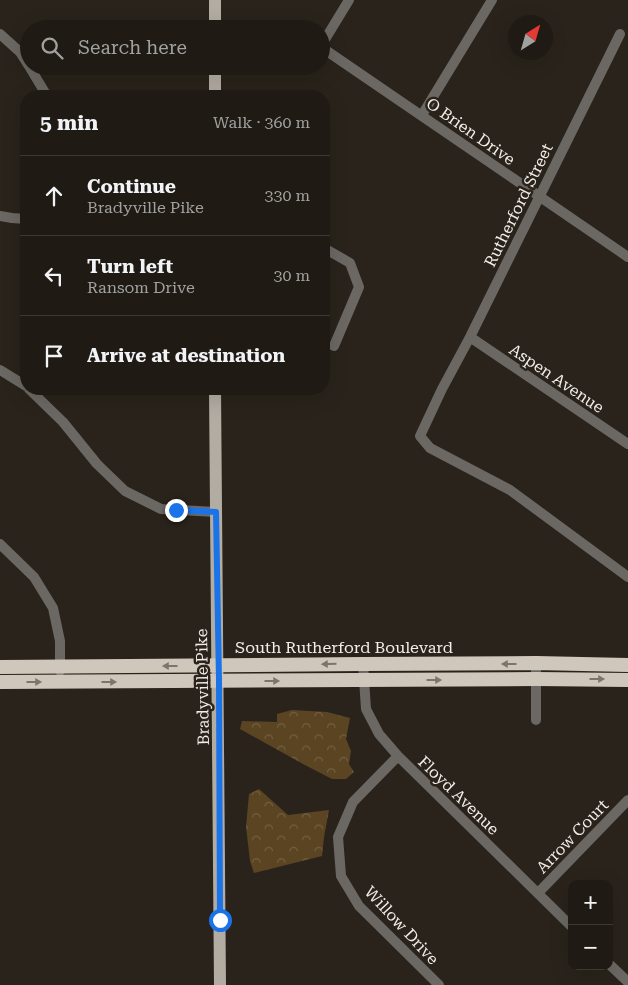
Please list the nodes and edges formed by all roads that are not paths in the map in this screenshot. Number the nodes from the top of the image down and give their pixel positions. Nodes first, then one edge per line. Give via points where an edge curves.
1 (215, 0) edge
2 (349, 0) edge
3 (492, 0) edge
4 (215, 20) edge
5 (330, 31) edge
6 (0, 34) edge
7 (620, 34) dead end
8 (20, 52) edge
9 (330, 52) edge
10 (34, 75) edge
11 (215, 75) edge
12 (43, 90) edge
13 (215, 90) edge
14 (422, 116) junction
15 (539, 197) junction
16 (0, 216) edge
17 (20, 219) edge
18 (330, 251) edge
19 (628, 257) edge
20 (470, 337) junction
21 (334, 346) dead end
22 (0, 370) edge
23 (20, 382) edge
24 (36, 395) edge
25 (216, 395) edge
26 (628, 444) edge
27 (216, 512) junction
28 (0, 544) edge
29 (628, 577) edge
30 (363, 664) junction
31 (536, 664) junction
32 (628, 665) edge
33 (60, 666) junction
34 (218, 666) junction
35 (0, 667) edge
36 (536, 679) junction
37 (364, 680) junction
38 (628, 680) edge
39 (219, 681) junction
40 (0, 682) edge
41 (60, 682) junction
42 (536, 720) dead end
43 (398, 756) junction
44 (628, 800) edge
45 (538, 893) junction
46 (570, 925) edge
47 (613, 968) edge
48 (628, 982) edge
49 (220, 985) edge
50 (439, 985) edge

1 - 4 main road
2 - 5 street
3 - 14 street
6 - 8 street
7 - 15 street, Rutherford Street
9 - 14 street, O Brien Drive
10 - 12 street
11 - 13 main road
14 - 15 street, O Brien Drive
15 - 19 street, O Brien Drive
15 - 20 street, Rutherford Street
16 - 17 street
18 - 21 street via 350,263 359,287
20 - 26 street, Aspen Avenue
20 - 29 street, Rutherford Street via 420,436 430,448 510,490
22 - 23 street
24 - 27 street via 125,491 161,509
25 - 27 main road, Bradyville Pike
27 - 34 main road, Bradyville Pike
28 - 33 street via 34,577 53,608 60,641
31 -> 30 highway, South Rutherford Boulevard
30 -> 34 highway, South Rutherford Boulevard
30 - 37 street, Floyd Avenue
31 - 32 highway, South Rutherford Boulevard
31 - 36 street
34 -> 33 highway, South Rutherford Boulevard
33 - 35 highway, South Rutherford Boulevard
33 - 41 street
34 - 39 main road, Bradyville Pike
37 -> 36 highway, South Rutherford Boulevard
36 -> 38 highway, South Rutherford Boulevard
36 - 42 street
39 -> 37 highway, South Rutherford Boulevard
37 - 43 street, Floyd Avenue via 366,709 379,734
41 -> 39 highway, South Rutherford Boulevard
39 - 49 main road, Bradyville Pike
40 -> 41 highway, South Rutherford Boulevard
43 - 45 street, Floyd Avenue
43 - 50 street, Willow Drive via 353,802 338,837 341,876 359,906
44 - 45 street, Arrow Court
45 - 46 street, Floyd Avenue
47 - 48 street

